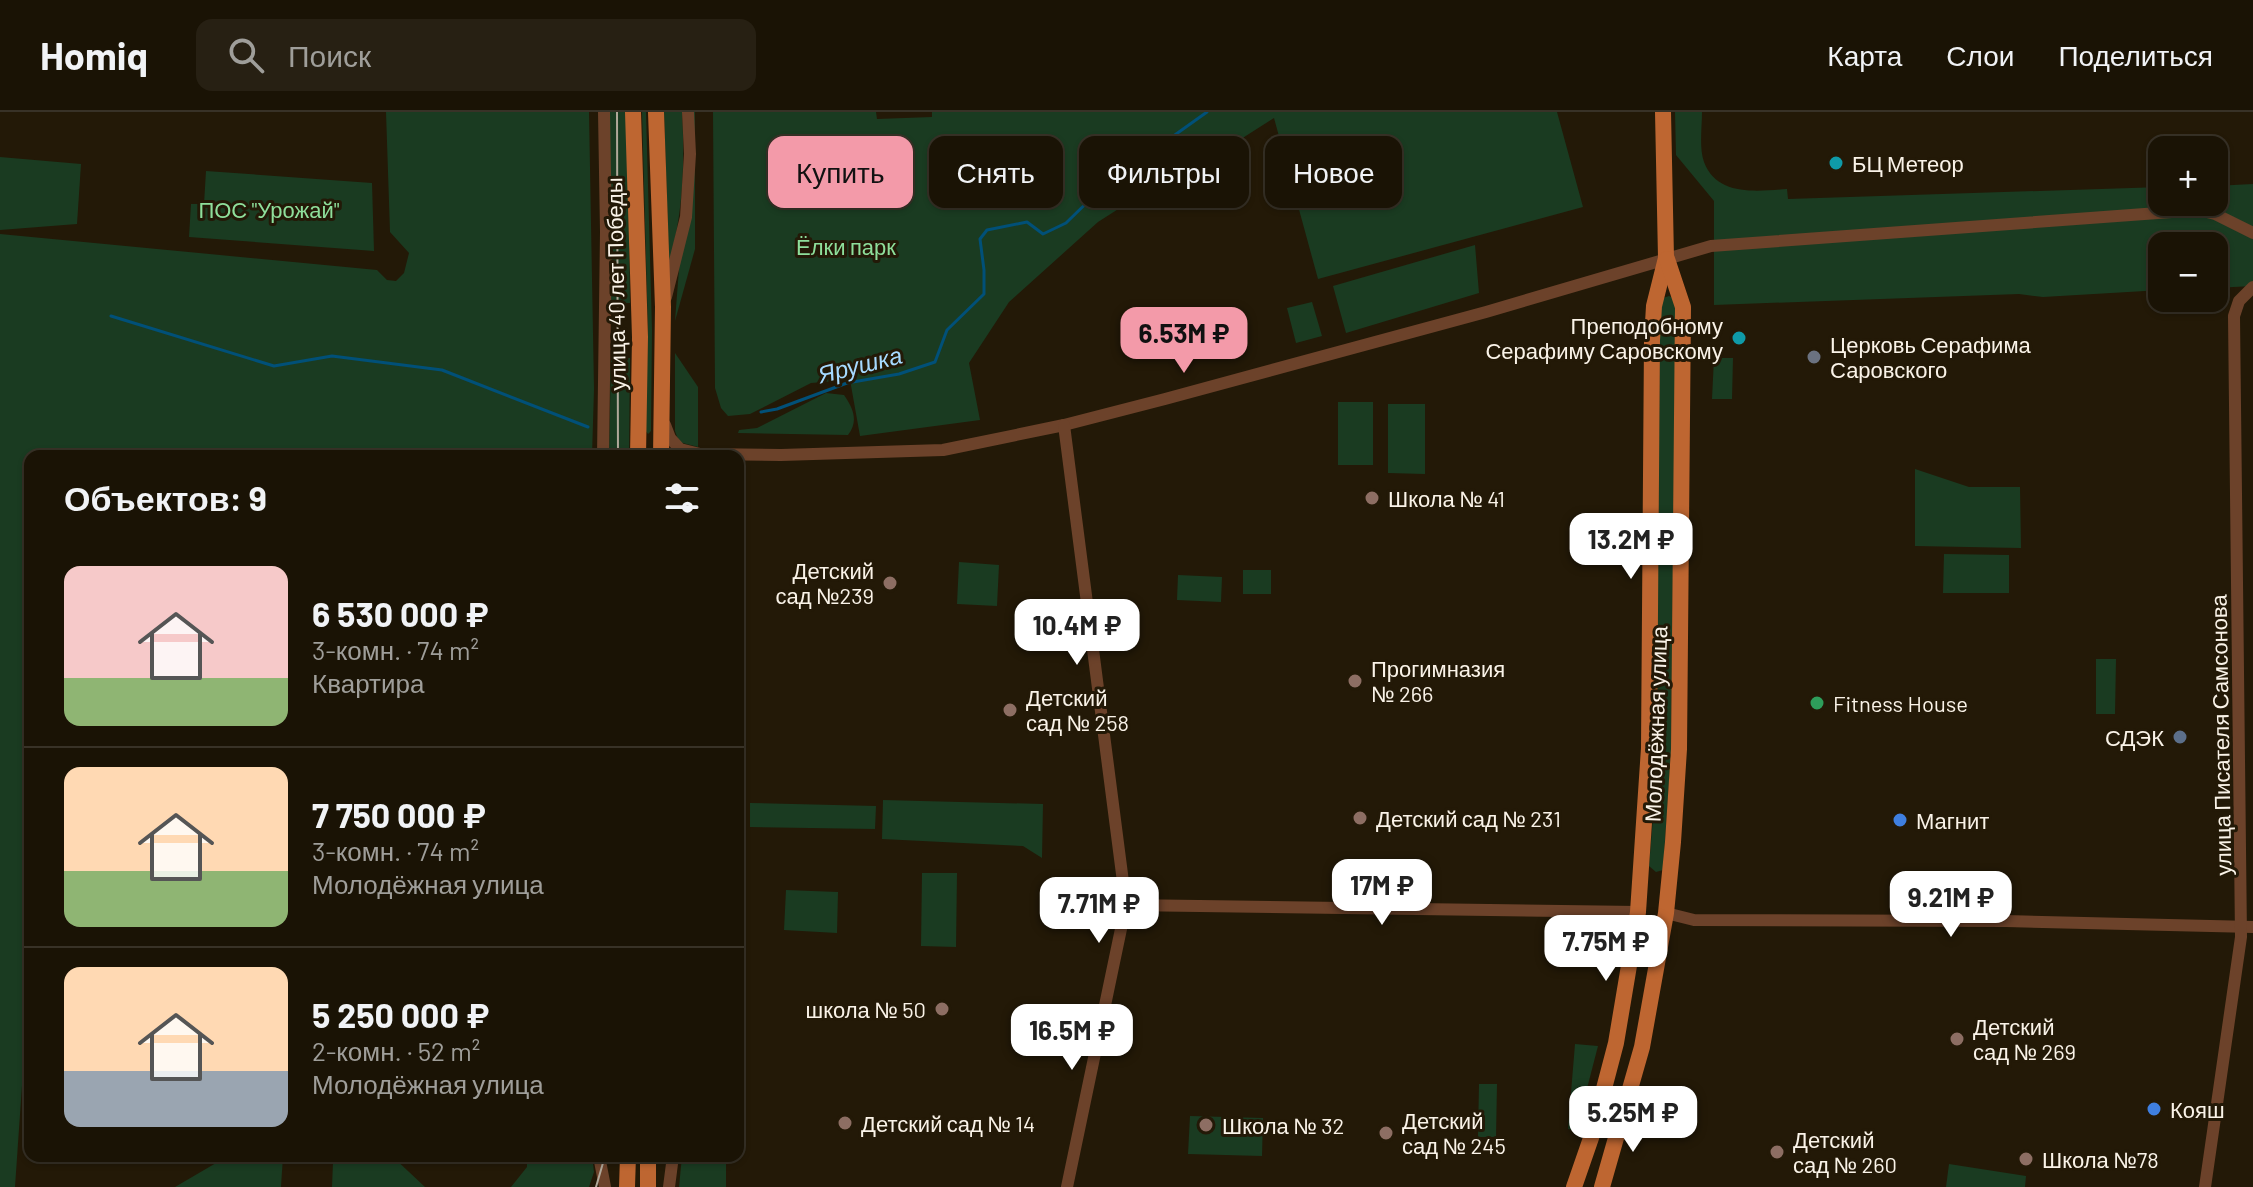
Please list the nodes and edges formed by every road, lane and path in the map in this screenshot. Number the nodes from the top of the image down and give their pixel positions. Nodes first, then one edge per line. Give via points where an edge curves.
1 (604, 112) edge
2 (633, 112) edge
3 (656, 112) edge
4 (688, 112) edge
5 (1663, 112) edge
6 (2253, 233) edge
7 (1666, 258) junction
8 (2253, 287) edge
9 (663, 307) junction
10 (662, 418) junction
11 (1064, 425) junction
12 (638, 449) edge
13 (603, 450) edge
14 (662, 450) edge
15 (682, 450) edge
16 (744, 455) edge
17 (1126, 905) junction
18 (1638, 912) junction
19 (1666, 913) junction
20 (2247, 926) edge
21 (600, 1162) edge
22 (627, 1162) edge
23 (648, 1162) edge
24 (672, 1162) edge
25 (624, 1182) edge
26 (605, 1187) edge
27 (648, 1187) edge
28 (669, 1187) edge
29 (1067, 1187) edge
30 (1574, 1187) edge
31 (1602, 1187) edge
32 (2205, 1187) edge

1 - 13 street, улица 40 лет Победы
2 - 12 main road, улица 40 лет Победы
3 - 9 main road, улица 40 лет Победы
4 - 9 street, улица 40 лет Победы via 686,217
5 - 7 main road, Молодёжная улица
6 - 7 street via 2215,214 2193,210 1711,246
7 - 11 street via 1433,327
7 - 18 main road, Молодёжная улица via 1652,340 1649,748
7 - 19 main road, Молодёжная улица via 1683,307 1679,749
8 - 20 street, улица Писателя Самсонова via 2239,301 2234,316
9 - 10 main road, улица 40 лет Победы
10 - 14 main road, улица 40 лет Победы
10 - 15 street
11 - 16 street via 943,450
11 - 17 street
12 - 14 main road
17 - 18 street
17 - 29 street
18 - 19 main road
18 - 30 main road, Молодёжная улица via 1616,1043
19 - 20 street via 1694,920
19 - 31 main road, Молодёжная улица via 1642,1047
20 - 32 street, улица Писателя Самсонова
21 - 26 street
22 - 25 main road
23 - 27 main road
24 - 28 street

